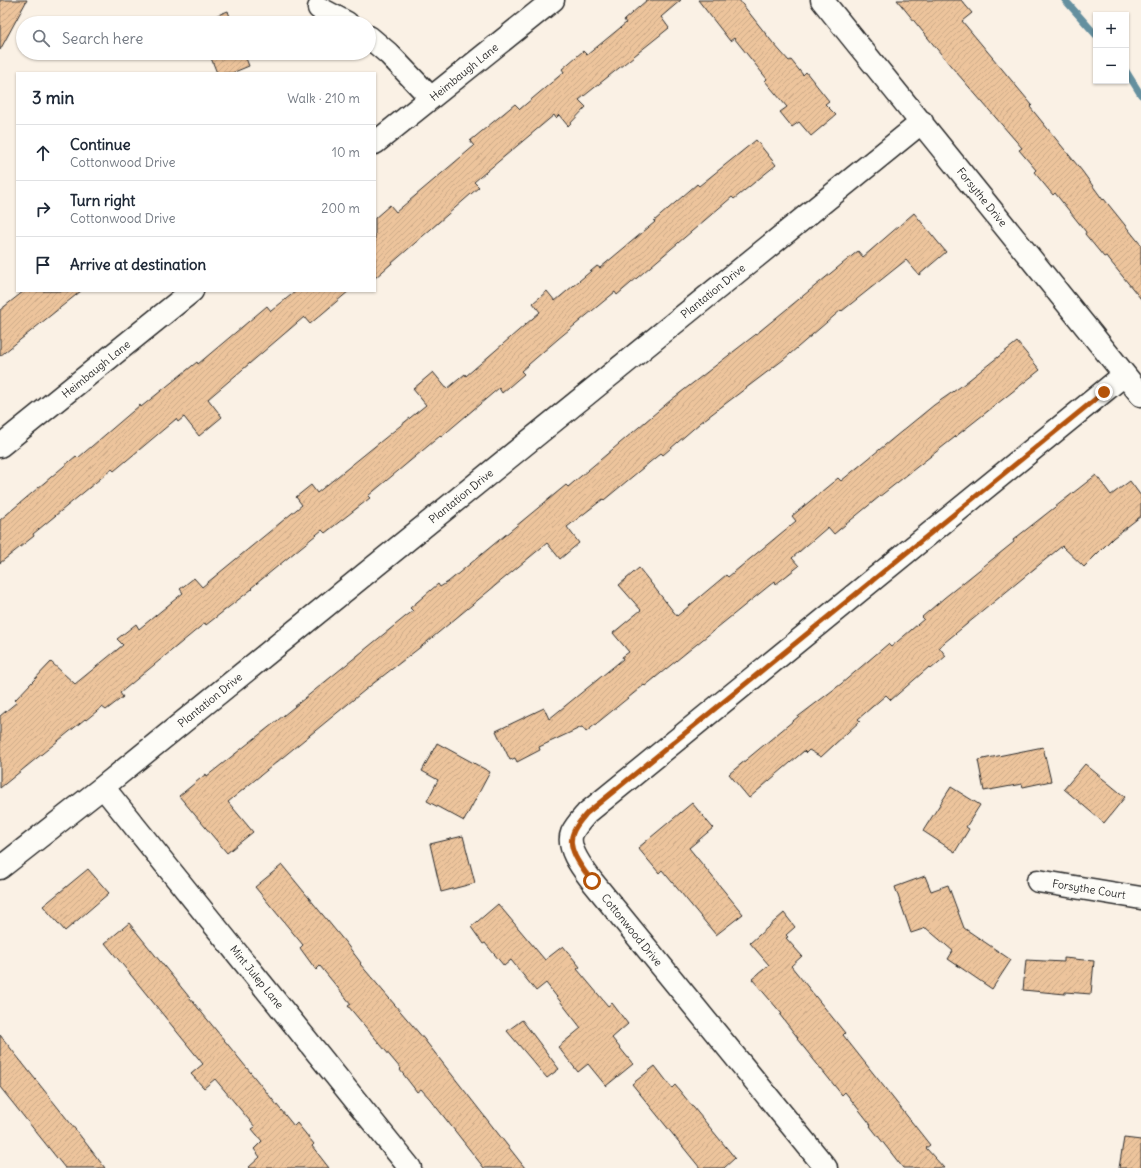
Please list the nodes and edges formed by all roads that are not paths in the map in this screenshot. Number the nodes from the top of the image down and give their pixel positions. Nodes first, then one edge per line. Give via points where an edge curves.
1 (553, 0) edge
2 (822, 0) edge
3 (320, 8) dead end
4 (334, 16) edge
5 (376, 43) edge
6 (431, 98) junction
7 (922, 122) junction
8 (376, 143) edge
9 (191, 292) edge
10 (1124, 376) junction
11 (1141, 395) edge
12 (0, 446) edge
13 (103, 787) junction
14 (0, 868) edge
15 (1038, 881) dead end
16 (1141, 898) edge
17 (410, 1168) edge
18 (826, 1168) edge

1 - 6 street, Heimbaugh Lane
2 - 7 street, Forsythe Drive
3 - 4 street
5 - 6 street
6 - 8 street, Heimbaugh Lane
7 - 10 street, Forsythe Drive
7 - 13 street, Plantation Drive
9 - 12 street, Heimbaugh Lane
10 - 11 street, Forsythe Drive
10 - 18 street, Cottonwood Drive via 587,813 572,834 571,841 577,860 592,881
13 - 14 street, Plantation Drive
13 - 17 street, Mint Julep Lane
15 - 16 street, Forsythe Court

